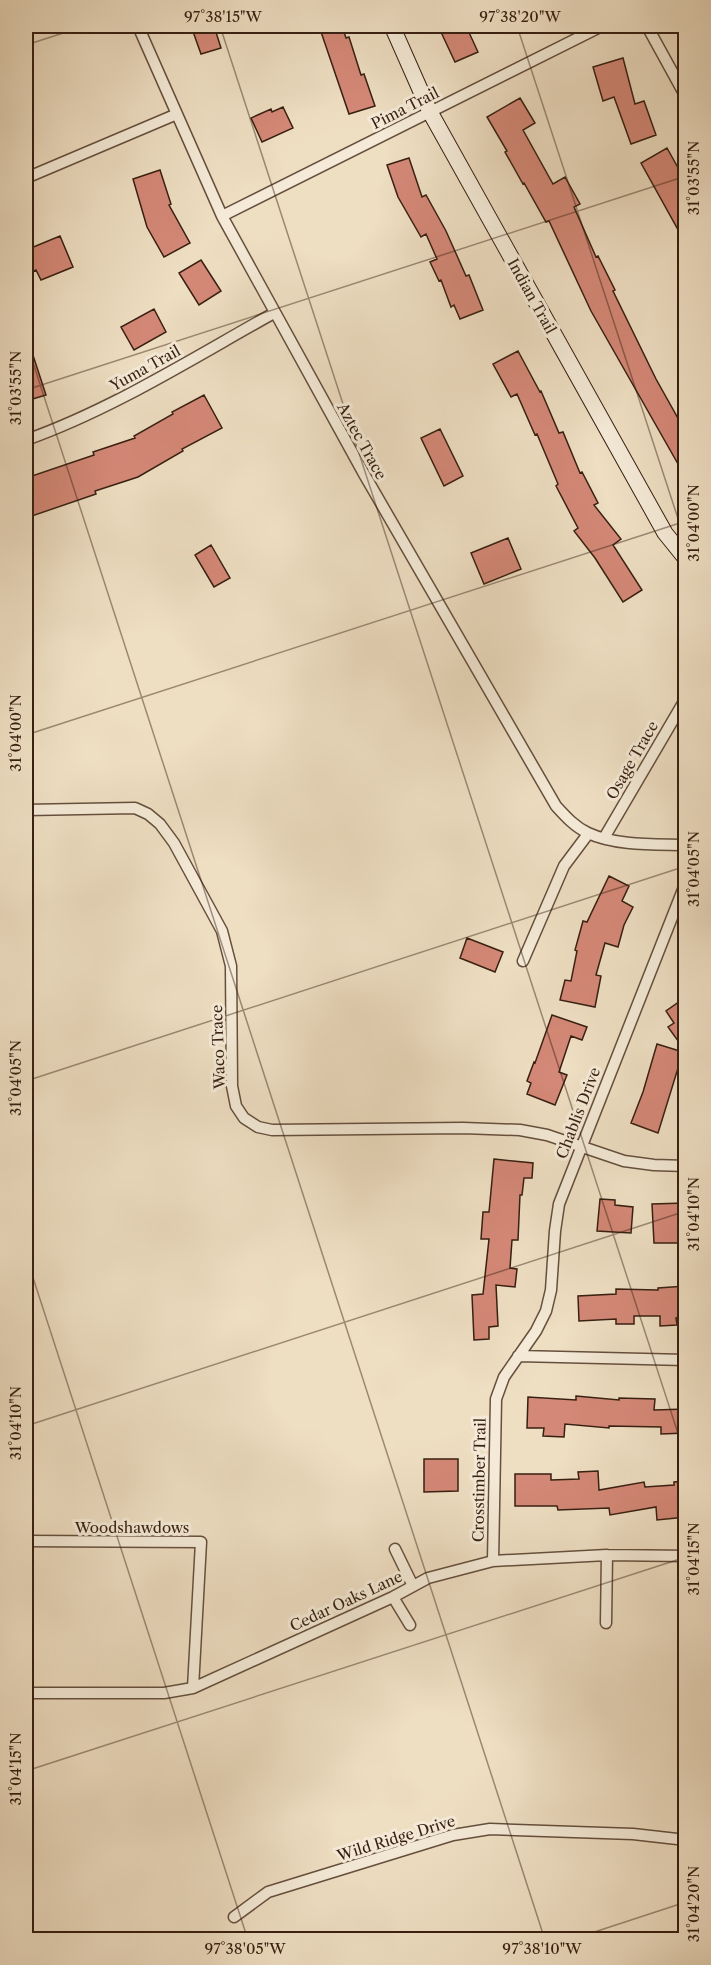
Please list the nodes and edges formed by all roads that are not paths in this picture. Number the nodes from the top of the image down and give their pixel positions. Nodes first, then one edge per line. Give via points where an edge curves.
1 (138, 26) edge
2 (392, 26) edge
3 (602, 26) edge
4 (647, 26) edge
5 (686, 97) edge
6 (430, 112) junction
7 (177, 114) junction
8 (26, 178) edge
9 (222, 216) junction
10 (274, 313) junction
11 (26, 440) edge
12 (686, 559) edge
13 (686, 698) edge
14 (26, 810) edge
15 (588, 834) junction
16 (604, 838) junction
17 (686, 845) edge
18 (686, 882) edge
19 (523, 961) dead end
20 (581, 1147) junction
21 (686, 1166) edge
22 (518, 1356) junction
23 (686, 1360) edge
24 (495, 1399) joint
25 (26, 1541) edge
26 (395, 1549) dead end
27 (607, 1555) junction
28 (686, 1556) edge
29 (493, 1561) junction
30 (413, 1586) junction
31 (393, 1597) junction
32 (606, 1623) dead end
33 (410, 1625) dead end
34 (193, 1688) junction
35 (26, 1693) edge
36 (686, 1840) edge
37 (234, 1917) dead end

1 - 7 street, Aztec Trace
2 - 6 street, Indian Trail
3 - 6 street, Pima Trail
4 - 5 street
6 - 9 street, Pima Trail
6 - 12 street, Indian Trail via 665,533
7 - 8 street
7 - 9 street, Aztec Trace
9 - 10 street, Aztec Trace
10 - 11 street, Yuma Trail via 76,421
10 - 15 street, Aztec Trace via 556,806
13 - 16 street, Osage Trace
14 - 20 street, Waco Trace via 135,808 160,824 174,843 227,947 231,966 232,1086 236,1106 244,1118 258,1127 520,1130 547,1134
15 - 16 street, Aztec Trace
15 - 19 street via 564,866
16 - 17 street, Aztec Trace
18 - 20 street, Chablis Drive
20 - 21 street, Waco Trace via 624,1161
20 - 22 street, Chablis Drive via 559,1204 546,1311
22 - 23 street
22 - 24 street, Chablis Drive
24 - 29 street, Crosstimber Trail
25 - 34 street, Woodshawdows via 201,1542
26 - 30 street
27 - 28 street, Cedar Oaks Lane
27 - 29 street, Cedar Oaks Lane
27 - 32 street
29 - 30 street, Cedar Oaks Lane via 428,1578
30 - 31 street, Cedar Oaks Lane
31 - 33 street
31 - 34 street, Cedar Oaks Lane
34 - 35 street, Cedar Oaks Lane via 164,1693
36 - 37 street, Wild Ridge Drive via 633,1834 490,1829 453,1835 267,1892

